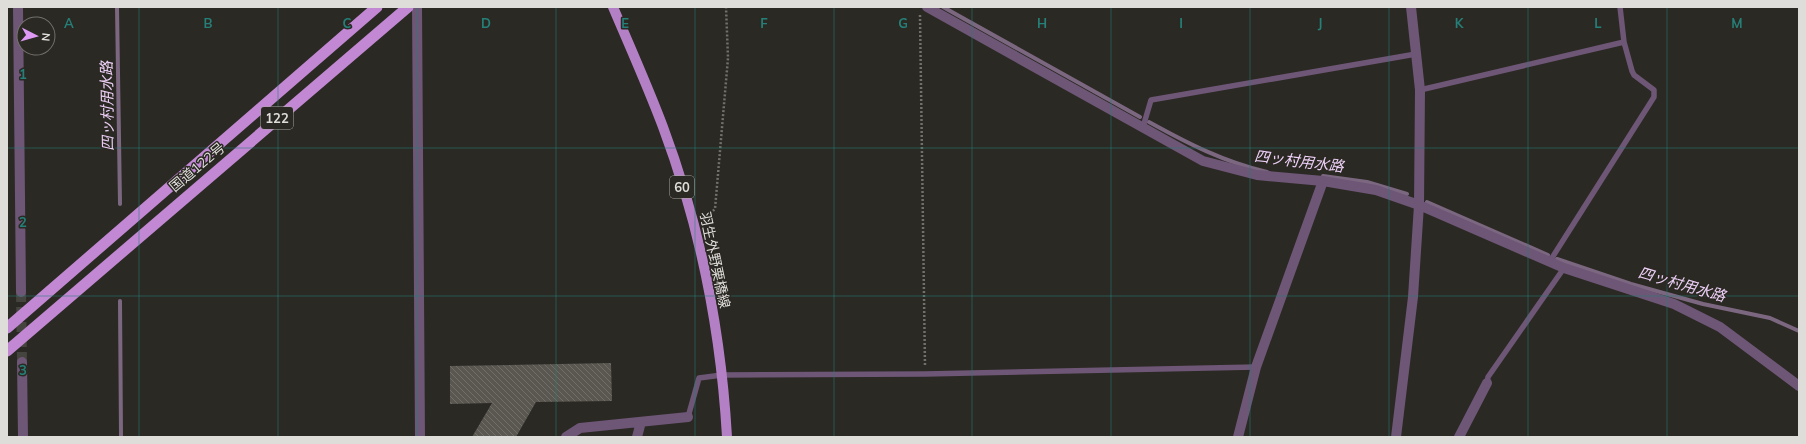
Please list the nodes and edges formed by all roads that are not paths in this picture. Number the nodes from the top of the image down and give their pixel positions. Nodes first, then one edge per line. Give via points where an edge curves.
1 (18, 7) edge
2 (377, 7) edge
3 (408, 7) edge
4 (417, 7) edge
5 (613, 7) edge
6 (926, 7) edge
7 (1411, 7) edge
8 (1620, 7) edge
9 (1624, 42) junction
10 (1416, 54) junction
11 (1420, 90) junction
12 (1143, 127) junction
13 (1323, 181) junction
14 (1419, 205) junction
15 (1550, 261) junction
16 (1564, 268) junction
17 (21, 292) tunnel mouth
18 (7, 328) edge
19 (7, 351) edge
20 (22, 362) tunnel mouth
21 (1256, 367) junction
22 (722, 375) junction
23 (1488, 383) joint
24 (1798, 384) edge
25 (688, 418) joint
26 (641, 422) junction
27 (23, 437) edge
28 (420, 437) edge
29 (566, 437) edge
30 (638, 437) edge
31 (727, 437) edge
32 (1238, 437) edge
33 (1396, 437) edge
34 (1459, 437) edge

1 - 17 street
2 - 18 highway, 国道122号 / 122
3 - 19 highway, 国道122号 / 122
4 - 28 street
5 - 22 main road, 羽生外野栗橋線 / 60 via 663,128 694,226 708,283
6 - 12 street
7 - 10 street
8 - 9 lane
9 - 11 lane
9 - 15 lane via 1634,75 1654,90 1654,97
10 - 11 street
10 - 12 lane via 1151,100
11 - 14 street
12 - 13 street via 1203,161 1257,175
13 - 14 street via 1376,190
13 - 21 street
14 - 15 street
14 - 33 street via 1413,297
15 - 16 street
16 - 23 lane via 1488,377
16 - 24 street via 1674,304 1720,327
20 - 27 street
21 - 22 lane via 926,374
21 - 32 street
22 - 25 lane via 699,378
22 - 31 main road, 羽生外野栗橋線 / 60
23 - 34 street
25 - 26 street
26 - 29 street via 580,428
26 - 30 street

